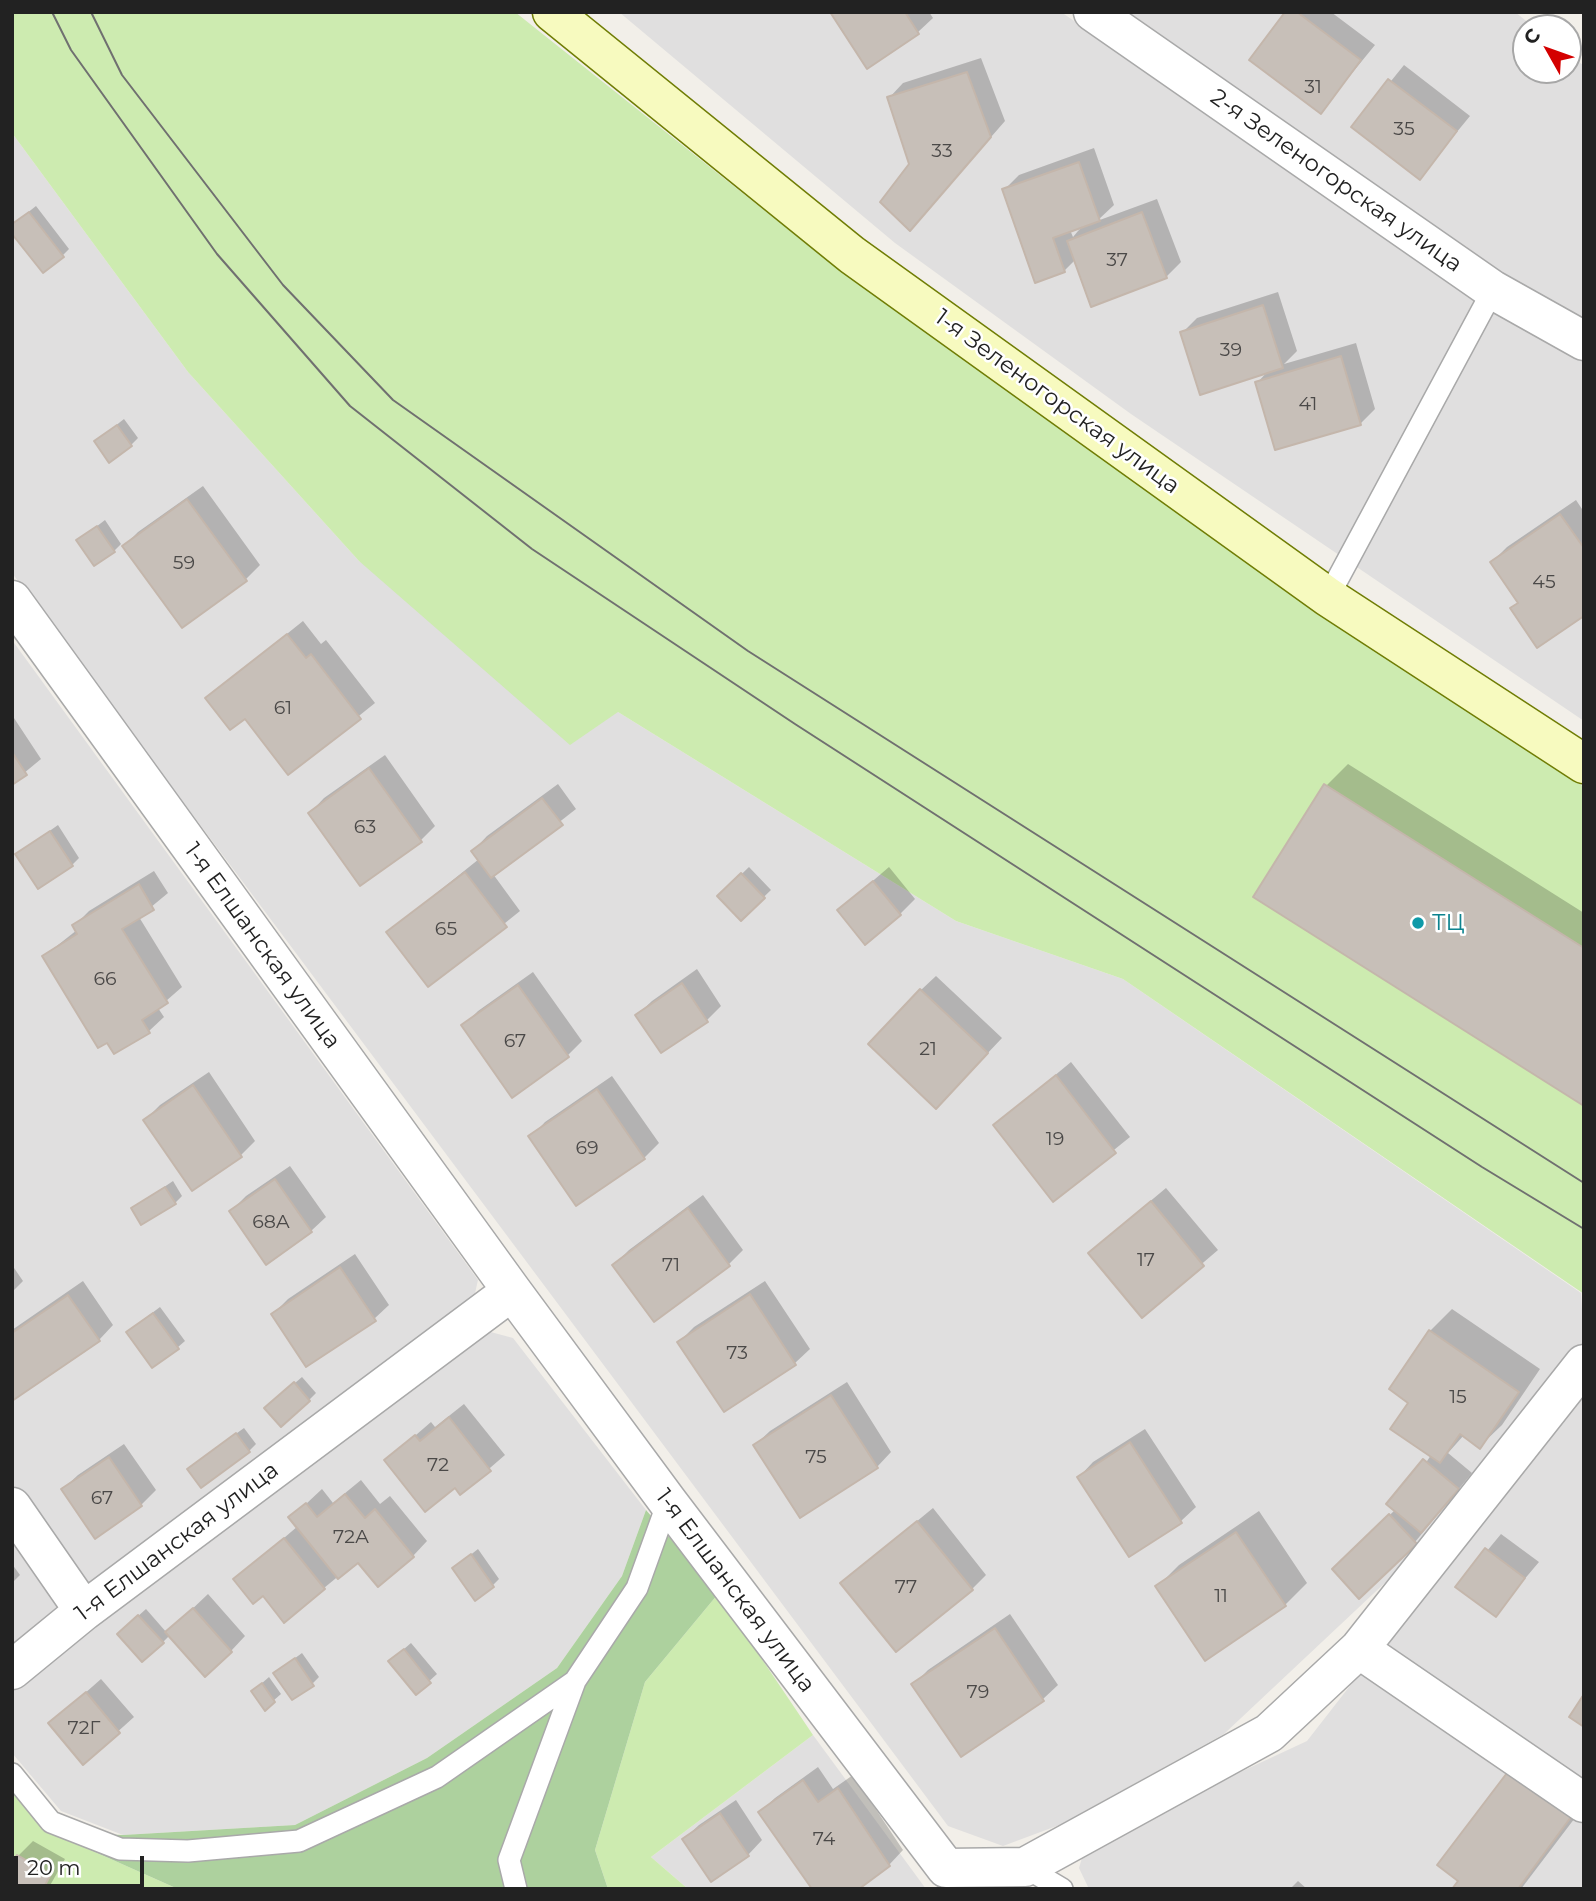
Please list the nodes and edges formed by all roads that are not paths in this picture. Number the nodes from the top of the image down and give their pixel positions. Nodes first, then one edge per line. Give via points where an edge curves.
1 (552, 12) edge
2 (1093, 12) edge
3 (1493, 290) junction
4 (1584, 341) edge
5 (1328, 597) junction
6 (12, 600) edge
7 (1584, 764) edge
8 (512, 1291) junction
9 (1584, 1364) edge
10 (668, 1502) junction
11 (12, 1507) edge
12 (84, 1611) junction
13 (1359, 1649) junction
14 (12, 1670) edge
15 (575, 1681) junction
16 (12, 1774) edge
17 (1584, 1803) edge
18 (1025, 1867) junction
19 (953, 1878) edge
20 (516, 1889) edge
21 (1062, 1889) edge

1 - 5 main road, 1-я Зеленогорская улица via 852,255
2 - 3 street, 2-я Зеленогорская улица
3 - 4 street, 2-я Зеленогорская улица
3 - 5 lane
5 - 7 main road, 1-я Зеленогорская улица
6 - 8 street, 1-я Елшанская улица
8 - 10 street, 1-я Елшанская улица
8 - 12 street, 1-я Елшанская улица
9 - 13 street
10 - 15 lane via 637,1588
10 - 19 street, 1-я Елшанская улица
11 - 12 street
12 - 14 street, 1-я Елшанская улица
13 - 17 street
13 - 18 street via 1269,1733
15 - 16 lane via 438,1777 299,1841 188,1851 120,1849 51,1822
15 - 20 lane via 509,1860
18 - 19 street
18 - 21 lane

